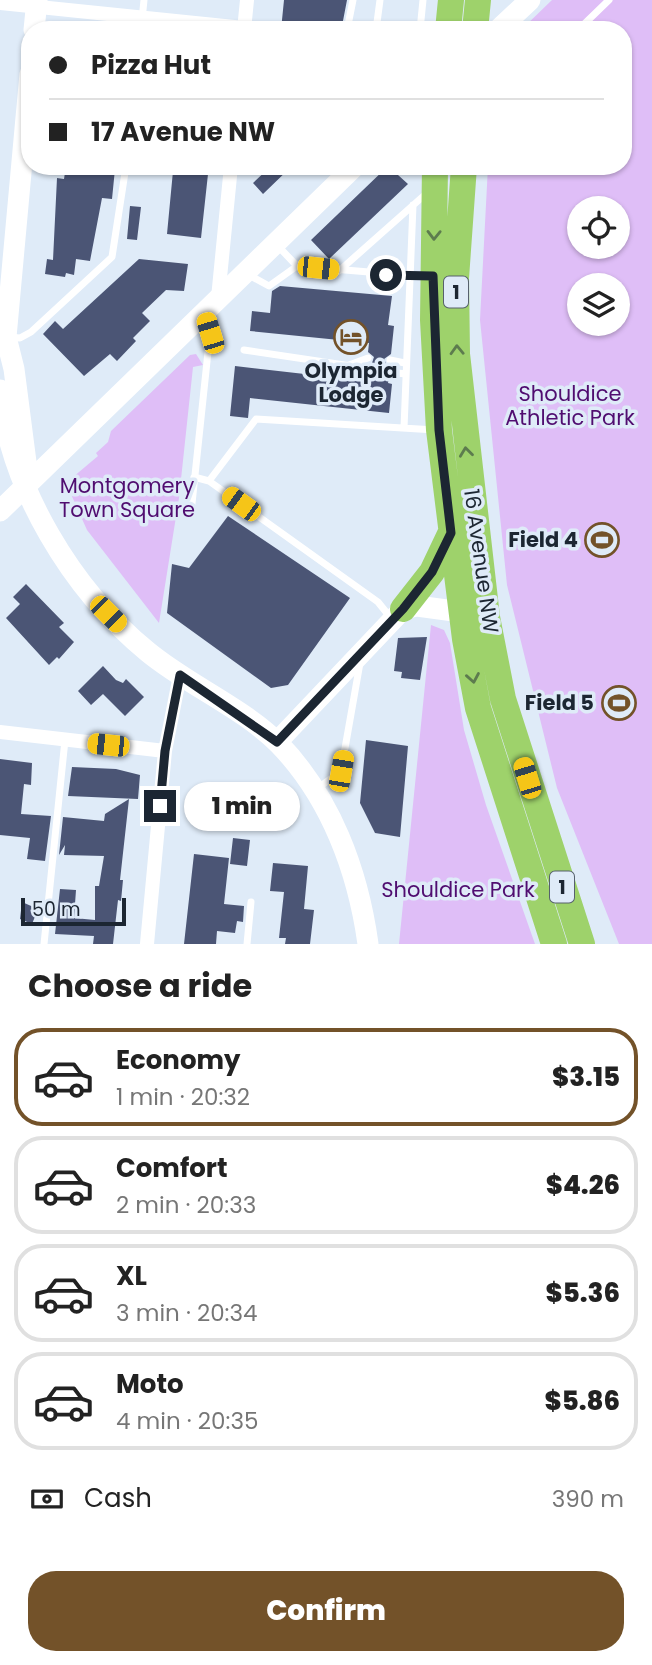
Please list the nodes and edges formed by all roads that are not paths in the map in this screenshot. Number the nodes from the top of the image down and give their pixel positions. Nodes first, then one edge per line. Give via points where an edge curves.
1 (144, 0) edge
2 (247, 0) edge
3 (353, 0) edge
4 (380, 0) edge
5 (423, 0) edge
6 (451, 0) edge
7 (478, 0) edge
8 (530, 0) edge
9 (609, 0) edge
10 (0, 3) edge
11 (36, 4) edge
12 (126, 21) edge
13 (142, 21) edge
14 (245, 21) edge
15 (349, 21) edge
16 (377, 21) edge
17 (420, 21) edge
18 (449, 21) edge
19 (476, 21) edge
20 (508, 21) edge
21 (587, 21) edge
22 (21, 164) edge
23 (125, 175) edge
24 (231, 175) edge
25 (346, 175) edge
26 (433, 175) edge
27 (435, 175) edge
28 (463, 175) edge
29 (413, 205) junction
30 (275, 243) junction
31 (297, 267) junction
32 (340, 271) junction
33 (244, 273) junction
34 (421, 277) junction
35 (210, 305) junction
36 (3, 343) edge
37 (244, 350) dead end
38 (368, 358) dead end
39 (390, 360) dead end
40 (405, 363) junction
41 (348, 365) junction
42 (405, 374) junction
43 (0, 390) edge
44 (404, 428) junction
45 (439, 430) junction
46 (194, 477) junction
47 (209, 481) junction
48 (27, 485) junction
49 (0, 511) edge
50 (191, 513) dead end
51 (451, 533) junction
52 (461, 611) junction
53 (398, 615) junction
54 (488, 617) junction
55 (361, 652) junction
56 (180, 675) junction
57 (0, 732) edge
58 (65, 740) junction
59 (277, 742) junction
60 (165, 751) junction
61 (315, 790) junction
62 (251, 902) dead end
63 (44, 944) edge
64 (147, 944) edge
65 (247, 944) edge
66 (368, 944) edge
67 (554, 944) edge
68 (582, 944) edge

1 - 13 lane
2 - 14 street
3 - 15 lane
4 - 16 lane
5 - 17 lane
6 - 18 highway
7 - 19 highway
8 - 20 street
9 - 21 lane
10 - 11 street
11 - 12 street
22 - 36 street
23 - 36 lane via 112,257 31,332
24 - 35 street
25 - 30 street
26 - 29 lane
27 -> 34 highway, 16 Avenue NW / 1
54 -> 28 highway, 16 Avenue NW / 1 via 457,354 456,278
29 - 32 lane
29 - 34 lane
30 - 31 lane
30 - 33 street
31 - 32 lane
31 - 33 lane via 269,286
32 - 34 lane
33 - 35 street
34 - 40 lane
34 - 45 highway, 16 Avenue NW / 1
35 - 46 lane
35 - 48 street
36 - 48 street via 14,369
37 - 41 lane
38 - 41 lane
39 - 40 lane
40 - 42 lane
41 - 42 lane
42 - 44 lane
43 - 48 street via 13,458
44 - 45 lane
44 - 47 lane via 256,419
45 - 51 highway, 16 Avenue NW / 1
46 - 47 lane
46 - 50 lane
47 - 53 lane
48 - 49 street
48 - 56 street via 58,547 88,589 129,635
51 - 52 highway, 16 Avenue NW / 1
51 - 53 highway via 432,572
52 - 53 street via 417,606
52 - 54 street
52 -> 67 highway, 16 Avenue NW / 1 via 478,708
53 - 55 street
54 - 68 highway, 16 Avenue NW / 1 via 503,699
55 - 59 street
55 - 61 lane via 341,771
56 - 59 street
56 - 60 street
57 - 58 street
58 - 60 street
58 - 63 lane
59 - 61 street
60 - 64 street
61 - 66 street via 352,869
62 - 65 lane

